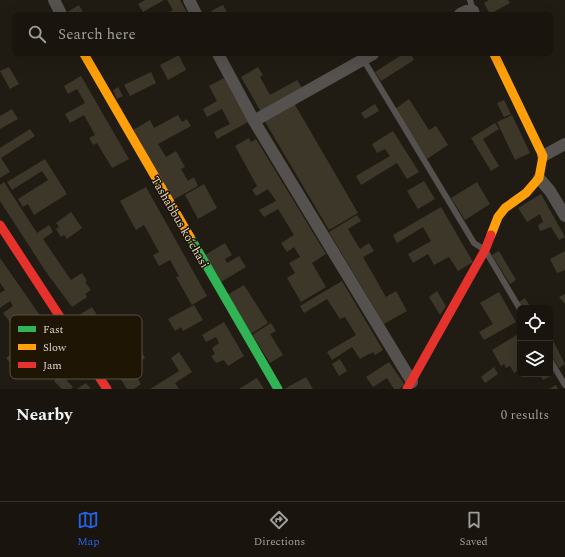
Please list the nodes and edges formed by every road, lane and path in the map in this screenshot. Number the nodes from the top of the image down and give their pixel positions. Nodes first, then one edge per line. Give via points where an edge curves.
1 (54, 0) edge
2 (189, 0) edge
3 (60, 12) edge
4 (195, 12) edge
5 (85, 56) edge
6 (219, 56) edge
7 (368, 56) edge
8 (495, 56) edge
9 (254, 121) junction
10 (565, 144) edge
11 (543, 156) junction
12 (539, 178) junction
13 (565, 216) edge
14 (0, 225) edge
15 (485, 250) junction
16 (518, 305) edge
17 (59, 315) edge
18 (553, 365) edge
19 (100, 379) edge
20 (409, 385) edge
21 (565, 385) edge
22 (107, 389) edge
23 (278, 389) edge

1 - 3 street
2 - 4 street
5 - 23 street, Tashabbus koʻchasi
6 - 9 street
7 - 9 street
7 - 15 lane via 474,243
8 - 11 street
9 - 20 street
10 - 11 street
11 - 12 street
12 - 13 street
12 - 15 street via 498,217
14 - 17 street
15 - 16 lane
15 - 20 street
18 - 21 lane
19 - 22 street

